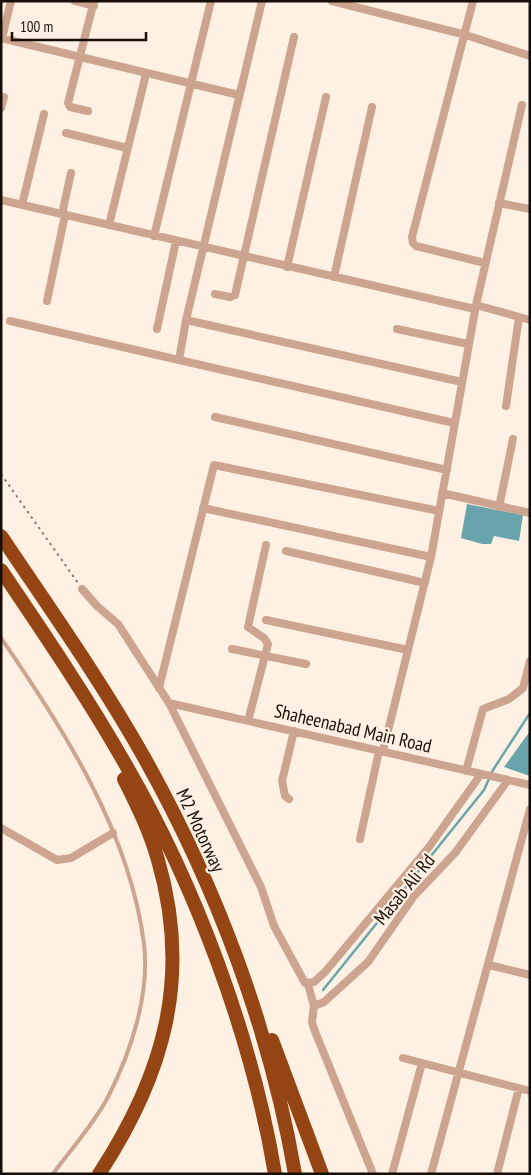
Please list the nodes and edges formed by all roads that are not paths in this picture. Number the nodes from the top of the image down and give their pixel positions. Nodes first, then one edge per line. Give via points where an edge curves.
1 (11, 1) edge
2 (75, 1) edge
3 (211, 1) edge
4 (262, 1) edge
5 (332, 1) edge
6 (473, 1) edge
7 (94, 3) edge
8 (466, 35) junction
9 (2, 38) edge
10 (294, 38) dead end
11 (530, 56) edge
12 (78, 58) junction
13 (146, 74) junction
14 (192, 84) junction
15 (239, 96) junction
16 (4, 97) dead end
17 (326, 97) dead end
18 (522, 105) dead end
19 (372, 107) dead end
20 (1, 108) edge
21 (88, 111) dead end
22 (44, 114) dead end
23 (66, 133) dead end
24 (127, 148) junction
25 (71, 173) dead end
26 (1, 200) edge
27 (499, 202) junction
28 (22, 205) junction
29 (530, 208) edge
30 (63, 215) junction
31 (109, 225) junction
32 (154, 236) junction
33 (176, 241) junction
34 (202, 248) junction
35 (244, 257) junction
36 (484, 263) junction
37 (287, 266) junction
38 (334, 277) junction
39 (215, 294) dead end
40 (47, 301) dead end
41 (476, 307) junction
42 (519, 317) junction
43 (186, 320) junction
44 (530, 320) edge
45 (10, 321) dead end
46 (158, 329) dead end
47 (397, 329) dead end
48 (468, 344) junction
49 (178, 360) junction
50 (462, 382) junction
51 (506, 406) dead end
52 (215, 417) dead end
53 (454, 423) junction
54 (514, 439) dead end
55 (447, 470) junction
56 (442, 493) junction
57 (499, 507) junction
58 (203, 508) junction
59 (439, 511) junction
60 (530, 513) edge
61 (1, 536) edge
62 (266, 545) dead end
63 (286, 551) dead end
64 (431, 557) junction
65 (1, 570) edge
66 (425, 583) junction
67 (82, 589) road end
68 (31, 615) junction
69 (266, 620) dead end
70 (1, 638) edge
71 (232, 649) dead end
72 (408, 650) junction
73 (266, 656) junction
74 (530, 661) edge
75 (306, 664) dead end
76 (159, 688) junction
77 (169, 704) junction
78 (248, 721) junction
79 (294, 731) junction
80 (381, 751) junction
81 (466, 771) junction
82 (481, 774) junction
83 (508, 780) junction
84 (530, 786) edge
85 (289, 799) dead end
86 (167, 802) junction
87 (530, 809) edge
88 (1, 828) edge
89 (113, 833) junction
90 (360, 839) dead end
91 (489, 965) junction
92 (530, 975) edge
93 (308, 984) junction
94 (314, 1006) junction
95 (403, 1058) dead end
96 (422, 1063) junction
97 (460, 1073) junction
98 (519, 1088) junction
99 (530, 1091) edge
100 (53, 1174) edge
101 (99, 1174) edge
102 (275, 1174) edge
103 (295, 1174) edge
104 (322, 1174) edge
105 (373, 1174) edge
106 (392, 1174) edge
107 (432, 1174) edge
108 (496, 1174) edge

1 - 9 street
2 - 7 street
3 - 14 street
4 - 15 street
5 - 8 street
6 - 8 street
7 - 12 street
8 - 11 street
8 - 36 street via 412,237 413,243 423,248
9 - 12 street
10 - 35 street
12 - 13 street
12 - 21 street via 68,105
13 - 14 street
13 - 24 street
14 - 15 street
14 - 32 street
15 - 34 street
16 - 20 street
17 - 37 street
18 - 27 street
19 - 38 street
22 - 28 street
23 - 24 street
24 - 31 street
25 - 30 street
26 - 28 street
27 - 29 street
27 - 36 street
28 - 30 street
30 - 31 street
30 - 40 street
31 - 32 street
32 - 33 street
33 - 34 street
33 - 46 street
34 - 35 street
34 - 43 street
35 - 37 street
35 - 39 street via 234,297
36 - 41 street
37 - 38 street
38 - 41 street
41 - 42 street
41 - 48 street
42 - 44 street
42 - 51 street
43 - 49 street
43 - 50 street
45 - 49 street
47 - 48 street
48 - 50 street
49 - 53 street
50 - 53 street
52 - 55 street
53 - 55 street
54 - 57 street
55 - 56 street
56 - 57 street
56 - 59 street
57 - 60 street
58 - 59 street via 214,464
58 - 64 street
58 - 76 street
59 - 64 street
61 - 86 highway, M2 Motorway via 121,717
62 - 73 street via 248,627 266,640
63 - 66 street
64 - 66 street
65 - 68 highway, M2 Motorway
66 - 72 street
67 - 76 street via 118,624
68 - 101 highway via 108,748 145,823 160,868 170,921 172,984 158,1057 132,1120
68 - 102 highway, M2 Motorway via 128,768 192,900 242,1036
69 - 72 street
70 - 89 lane via 81,763
71 - 73 street
72 - 80 street
73 - 75 street
73 - 78 street
74 - 81 street via 522,688 509,698 483,709
76 - 77 street
77 - 78 street, Shaheenabad Main Road
77 - 93 street via 261,887 274,926 301,978
78 - 79 street, Shaheenabad Main Road
79 - 80 street, Shaheenabad Main Road
79 - 85 street via 282,782 285,796
80 - 81 street, Shaheenabad Main Road
80 - 90 street
81 - 82 street, Shaheenabad Main Road
82 - 83 street, Shaheenabad Main Road
82 - 93 street via 429,847 325,972
83 - 84 street, Shaheenabad Main Road
83 - 94 street, Masab Ali Rd via 455,853 414,896 368,962 324,1002
86 - 103 highway, M2 Motorway via 209,890 246,989 272,1072
86 - 104 highway via 206,868 258,997
87 - 91 street
88 - 89 street via 57,860 71,858
89 - 100 lane via 136,906 144,944 144,982 125,1057 108,1098
91 - 92 street
91 - 97 street
93 - 94 street
94 - 105 street via 314,1029
95 - 96 street
96 - 97 street
96 - 106 street
97 - 98 street
97 - 107 street
98 - 99 street
98 - 108 street

